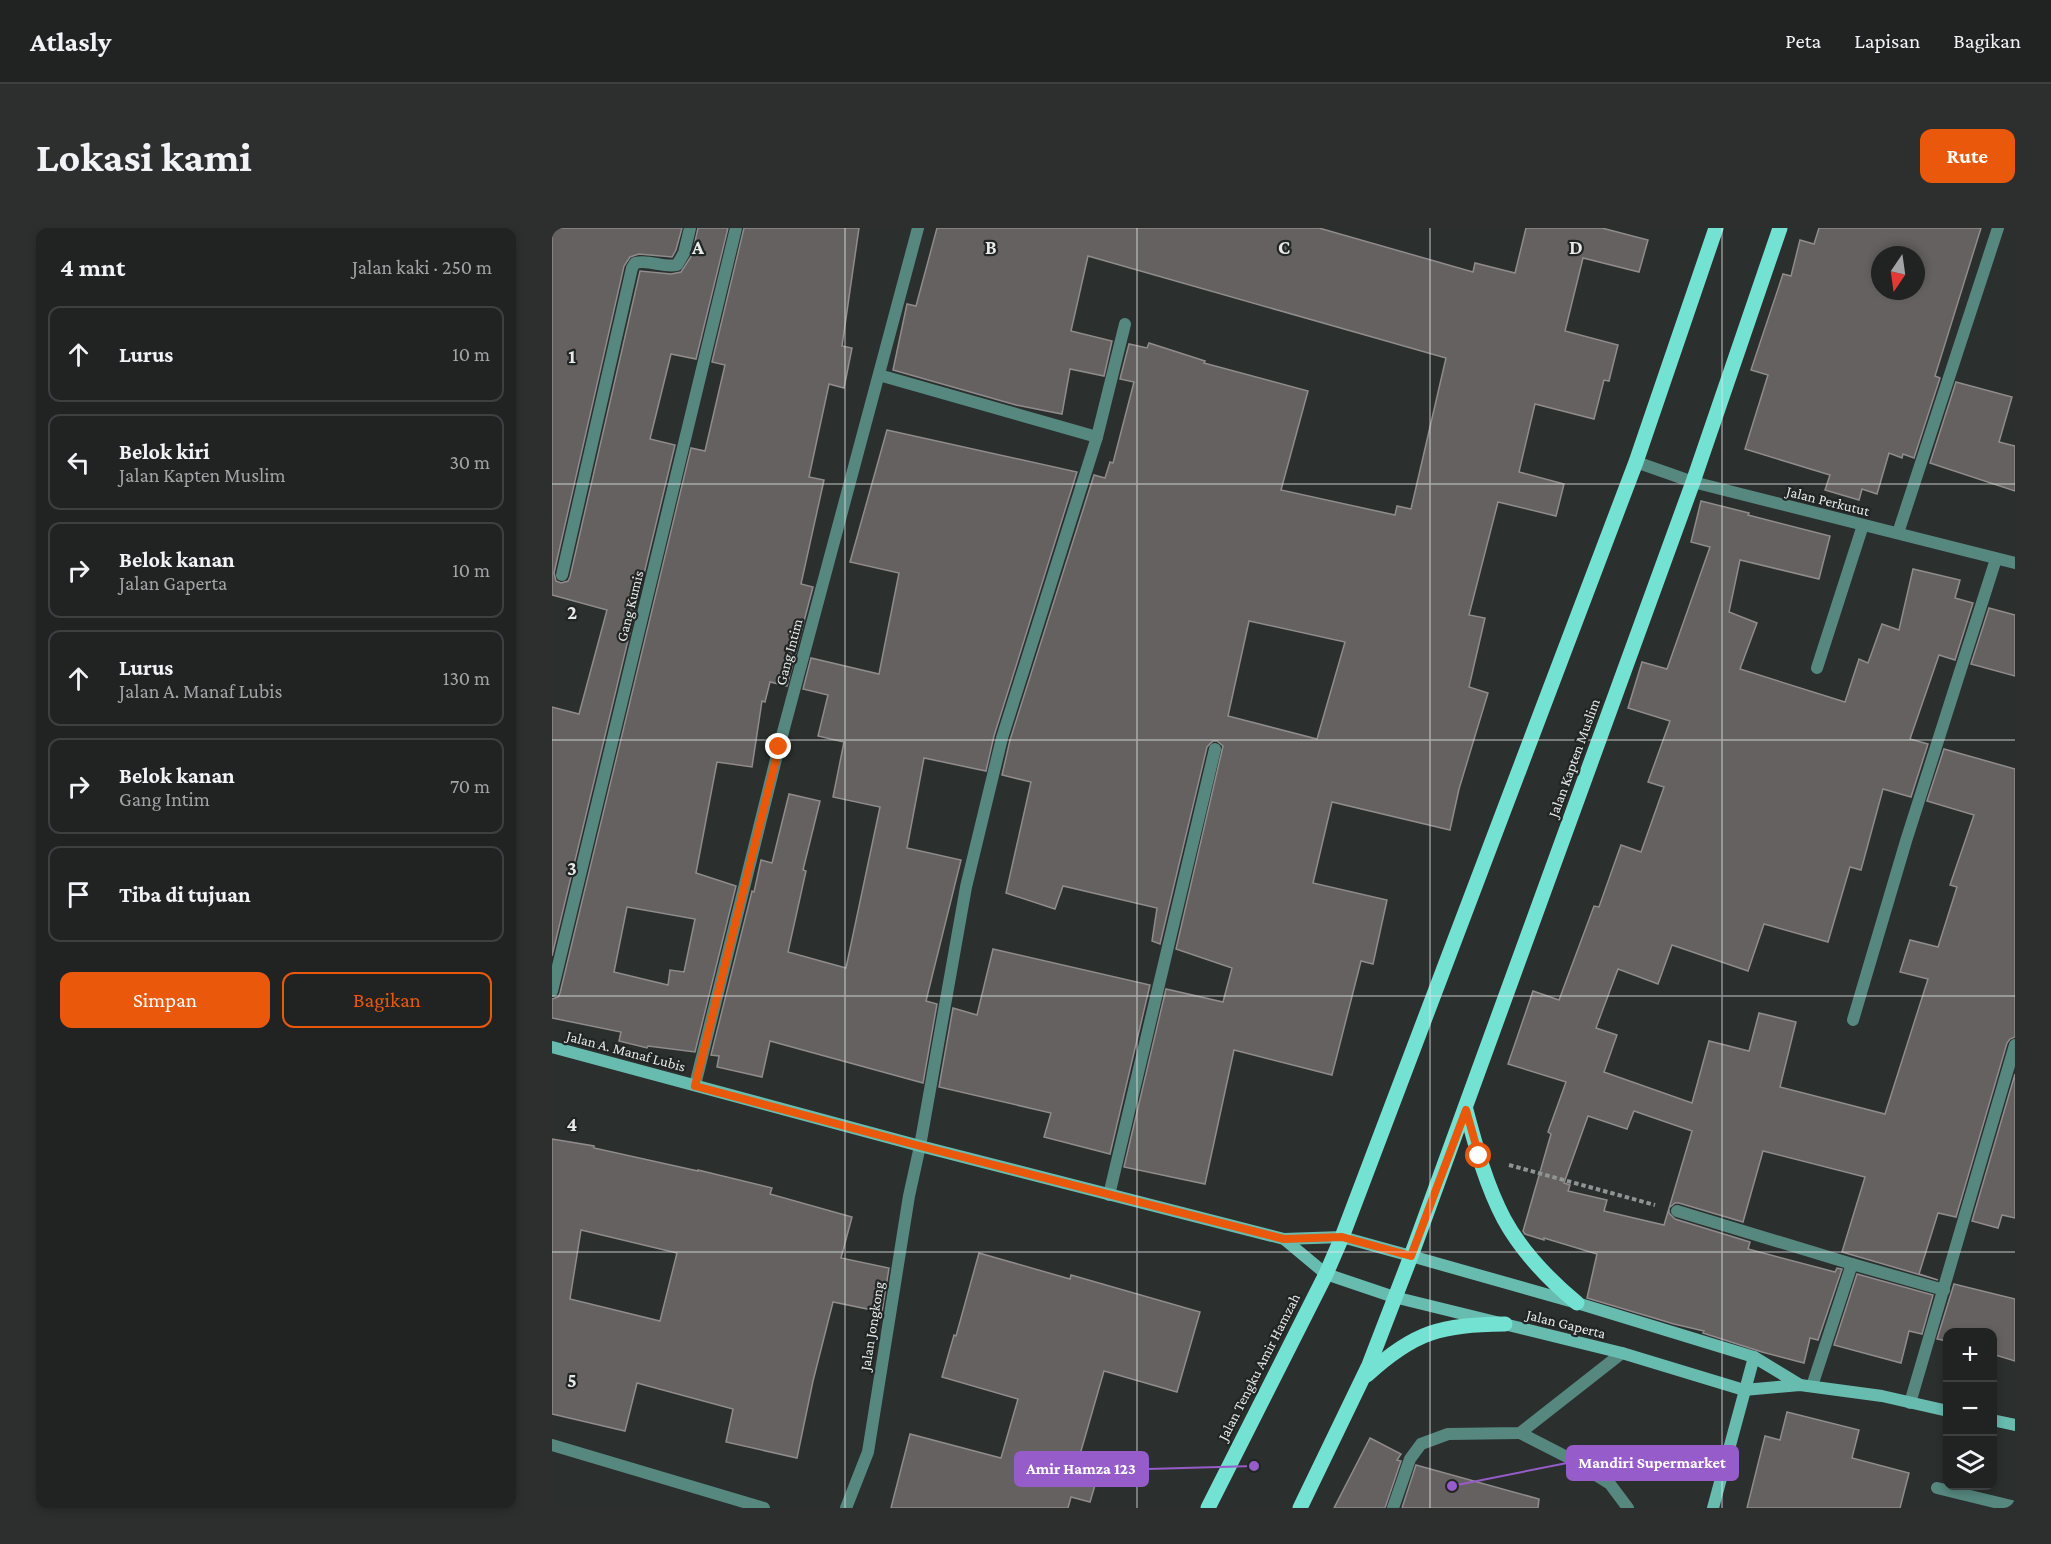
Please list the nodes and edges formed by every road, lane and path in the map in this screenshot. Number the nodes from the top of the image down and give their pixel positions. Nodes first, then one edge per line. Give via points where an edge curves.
1 (690, 228) edge
2 (736, 228) edge
3 (918, 228) edge
4 (1716, 228) edge
5 (1780, 228) edge
6 (1998, 228) edge
7 (1125, 324) dead end
8 (879, 375) junction
9 (1097, 437) junction
10 (1636, 462) junction
11 (1693, 482) junction
12 (1863, 525) junction
13 (1898, 533) junction
14 (1996, 559) junction
15 (2015, 563) edge
16 (562, 575) dead end
17 (1817, 668) dead end
18 (1215, 749) dead end
19 (552, 991) edge
20 (1853, 1020) dead end
21 (2015, 1045) edge
22 (552, 1047) edge
23 (695, 1086) junction
24 (1466, 1110) junction
25 (920, 1146) junction
26 (1479, 1156) junction
27 (1108, 1195) junction
28 (1677, 1211) joint
29 (1342, 1237) junction
30 (1284, 1239) junction
31 (1411, 1256) junction
32 (1852, 1264) junction
33 (1326, 1274) junction
34 (1944, 1290) junction
35 (1394, 1297) junction
36 (1577, 1303) junction
37 (1505, 1324) junction
38 (1622, 1353) junction
39 (1754, 1357) junction
40 (1361, 1381) junction
41 (1806, 1385) junction
42 (1744, 1390) junction
43 (1910, 1403) junction
44 (1943, 1410) edge
45 (1997, 1421) edge
46 (2015, 1425) edge
47 (1520, 1433) junction
48 (552, 1445) edge
49 (1937, 1488) dead end
50 (2015, 1507) edge
51 (764, 1508) edge
52 (846, 1508) edge
53 (1208, 1508) edge
54 (1300, 1508) edge
55 (1393, 1508) edge
56 (1628, 1508) edge
57 (1713, 1508) edge

1 - 16 street via 684,253 676,265 640,262 632,268
2 - 19 street, Gang Kumis
3 - 8 street, Gang Intim
4 - 10 main road
5 - 11 main road, Jalan Kapten Muslim
6 - 13 street
7 - 9 street, Jalan Jongkong
8 - 9 street
8 - 23 street, Gang Intim via 779,747
9 - 25 street, Jalan Jongkong via 1002,738 966,887
10 - 11 street, Jalan Perkutut
10 - 29 main road
11 - 12 street, Jalan Perkutut
11 - 24 main road, Jalan Kapten Muslim
12 - 13 street, Jalan Perkutut
12 - 17 street
13 - 14 street, Jalan Perkutut
14 - 15 street, Jalan Perkutut
14 - 20 street
18 - 27 street
21 - 34 street
22 - 23 street, Jalan A. Manaf Lubis
23 - 25 street, Jalan A. Manaf Lubis
24 - 26 main road
24 - 31 main road, Jalan Kapten Muslim
25 - 27 street, Jalan A. Manaf Lubis
25 - 52 street, Jalan Jongkong via 867,1452
26 - 28 path
26 - 36 main road via 1504,1220 1550,1281
27 - 30 street, Jalan A. Manaf Lubis
28 - 32 street
29 - 30 street, Jalan A. Manaf Lubis
29 - 31 street, Jalan Gaperta
29 - 33 main road
30 - 33 street, Jalan A. Manaf Lubis
31 - 35 main road, Jalan Kapten Muslim
31 - 36 street, Jalan Gaperta
32 - 34 street
32 - 41 street
33 - 35 street, Jalan Gaperta
33 - 53 main road, Jalan Tengku Amir Hamzah
34 - 43 street
35 - 37 street, Jalan Gaperta
35 - 40 main road
36 - 39 street, Jalan Gaperta
37 - 38 street, Jalan Gaperta
37 - 40 main road via 1468,1324 1415,1338
38 - 42 street, Jalan Gaperta
38 - 47 street
39 - 41 street, Jalan Gaperta
39 - 42 street
40 - 54 main road
41 - 42 street, Jalan Gaperta
41 - 43 street, Jalan Gaperta
42 - 57 street
43 - 44 street, Jalan Gaperta
45 - 46 street
47 - 55 street via 1448,1434 1421,1444 1410,1459
47 - 56 street via 1610,1484
48 - 51 street
49 - 50 street

